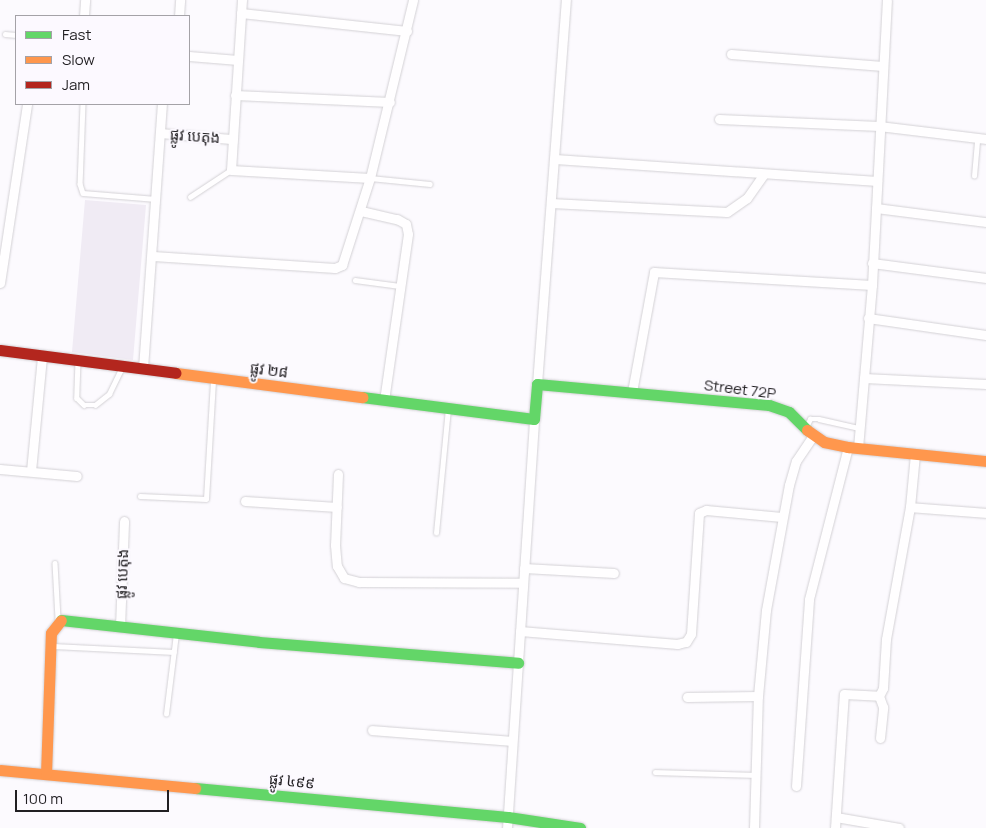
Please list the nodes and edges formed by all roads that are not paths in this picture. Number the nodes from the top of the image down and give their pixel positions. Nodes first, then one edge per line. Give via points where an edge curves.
1 (85, 0) edge
2 (180, 0) edge
3 (242, 0) edge
4 (413, 0) edge
5 (566, 0) edge
6 (887, 0) edge
7 (241, 12) junction
8 (84, 15) edge
9 (179, 15) edge
10 (407, 31) junction
11 (4, 34) dead end
12 (15, 35) edge
13 (731, 54) dead end
14 (190, 56) edge
15 (238, 60) junction
16 (883, 66) junction
17 (235, 95) junction
18 (390, 102) junction
19 (27, 105) edge
20 (83, 105) edge
21 (162, 105) edge
22 (719, 119) dead end
23 (879, 126) junction
24 (160, 133) junction
25 (231, 139) junction
26 (982, 139) edge
27 (555, 159) junction
28 (230, 170) junction
29 (763, 175) junction
30 (974, 176) dead end
31 (370, 178) junction
32 (877, 181) junction
33 (430, 184) dead end
34 (190, 197) dead end
35 (156, 199) junction
36 (551, 203) junction
37 (876, 208) junction
38 (361, 211) junction
39 (986, 222) edge
40 (153, 256) junction
41 (872, 263) junction
42 (986, 278) edge
43 (355, 280) dead end
44 (0, 282) edge
45 (400, 286) junction
46 (872, 286) junction
47 (868, 318) junction
48 (986, 335) edge
49 (0, 350) edge
50 (42, 356) junction
51 (78, 360) junction
52 (122, 366) junction
53 (143, 368) junction
54 (213, 378) junction
55 (864, 378) junction
56 (537, 384) junction
57 (986, 384) edge
58 (632, 392) junction
59 (384, 400) junction
60 (448, 408) junction
61 (534, 419) junction
62 (861, 428) junction
63 (809, 432) junction
64 (853, 448) junction
65 (915, 454) junction
66 (986, 461) edge
67 (0, 469) edge
68 (31, 471) junction
69 (338, 474) dead end
70 (77, 476) dead end
71 (140, 496) dead end
72 (245, 501) dead end
73 (337, 507) junction
74 (910, 507) junction
75 (986, 514) edge
76 (782, 517) junction
77 (124, 521) dead end
78 (436, 533) dead end
79 (55, 563) dead end
80 (524, 568) junction
81 (614, 573) dead end
82 (523, 583) junction
83 (58, 620) junction
84 (120, 627) junction
85 (520, 631) junction
86 (176, 633) junction
87 (50, 646) junction
88 (174, 652) junction
89 (518, 663) junction
90 (758, 696) junction
91 (880, 696) junction
92 (687, 697) dead end
93 (166, 714) dead end
94 (372, 730) dead end
95 (880, 738) dead end
96 (512, 741) junction
97 (0, 770) edge
98 (655, 772) dead end
99 (46, 774) junction
100 (754, 775) junction
101 (796, 786) dead end
102 (836, 817) junction
103 (508, 822) edge
104 (580, 828) edge
105 (754, 828) edge
106 (835, 828) edge
107 (899, 828) edge

1 - 8 street
2 - 9 street
3 - 7 street
4 - 10 street
5 - 27 street
6 - 16 street
7 - 10 street
7 - 15 street
10 - 18 street
11 - 12 lane
13 - 16 street
14 - 15 street
15 - 17 street
16 - 23 street
17 - 18 street
17 - 25 street
18 - 31 street
19 - 44 street
20 - 35 lane via 80,184 83,193
21 - 24 street
22 - 23 street
23 - 26 street
23 - 32 street
24 - 25 street, ផ្លូវ បេតុង
24 - 35 street
25 - 28 street
26 - 30 lane
27 - 29 street
27 - 36 street
28 - 31 street
28 - 34 lane
29 - 32 street
29 - 36 street via 747,198 727,212
31 - 33 lane
31 - 38 street
32 - 37 street
35 - 40 street
36 - 56 street
37 - 39 street
37 - 41 street
38 - 40 street via 342,265 335,268
38 - 45 street via 406,224 408,234
40 - 53 street
41 - 42 street
41 - 46 street
43 - 45 lane
45 - 59 street
46 - 47 street
46 - 58 street via 654,272
47 - 48 street
47 - 55 street
49 - 50 street, ផ្លូវ ២៨
50 - 51 street, ផ្លូវ ២៨
50 - 68 street
51 - 52 street, ផ្លូវ ២៨
51 - 52 lane via 77,398 84,405 95,405 109,394
52 - 53 street, ផ្លូវ ២៨
53 - 54 street, ផ្លូវ ២៨
54 - 59 street, ផ្លូវ ២៨
54 - 71 lane via 206,499
55 - 57 street
55 - 62 street
56 - 58 street, Street 72P
56 - 61 street
58 - 63 street, Street 72P via 769,405 789,412
59 - 60 street, ផ្លូវ ២៨
60 - 61 street, ផ្លូវ ២៨
60 - 78 lane
61 - 80 street
62 - 63 lane via 819,418 810,419
62 - 64 street
63 - 64 street, Street 72P
63 - 76 street via 796,461
64 - 65 street, Street 72P
64 - 101 street via 808,599
65 - 66 street, Street 72P
65 - 74 street
67 - 68 street
68 - 70 street
69 - 73 street
72 - 73 street
73 - 82 street via 337,566 344,578 359,582
74 - 75 street
74 - 91 street via 886,639
76 - 85 street via 699,512 691,634 686,642
76 - 90 street via 766,610
77 - 84 street, ផ្លូវ បេតុង
79 - 83 lane
80 - 81 street
80 - 82 street
82 - 85 street
83 - 84 street
83 - 87 street via 50,633
84 - 86 street
85 - 89 street
86 - 88 lane
86 - 89 street
87 - 88 lane
87 - 99 street
88 - 93 lane
89 - 96 street
90 - 92 street
90 - 100 street
91 - 95 street via 883,707
91 - 102 street via 844,694
94 - 96 street
96 - 103 street
97 - 99 street, ផ្លូវ ៤៩៩
98 - 100 lane
99 - 103 street, ផ្លូវ ៤៩៩
100 - 105 street
102 - 106 street
102 - 107 street
103 - 104 street, ផ្លូវ ៤៩៩

